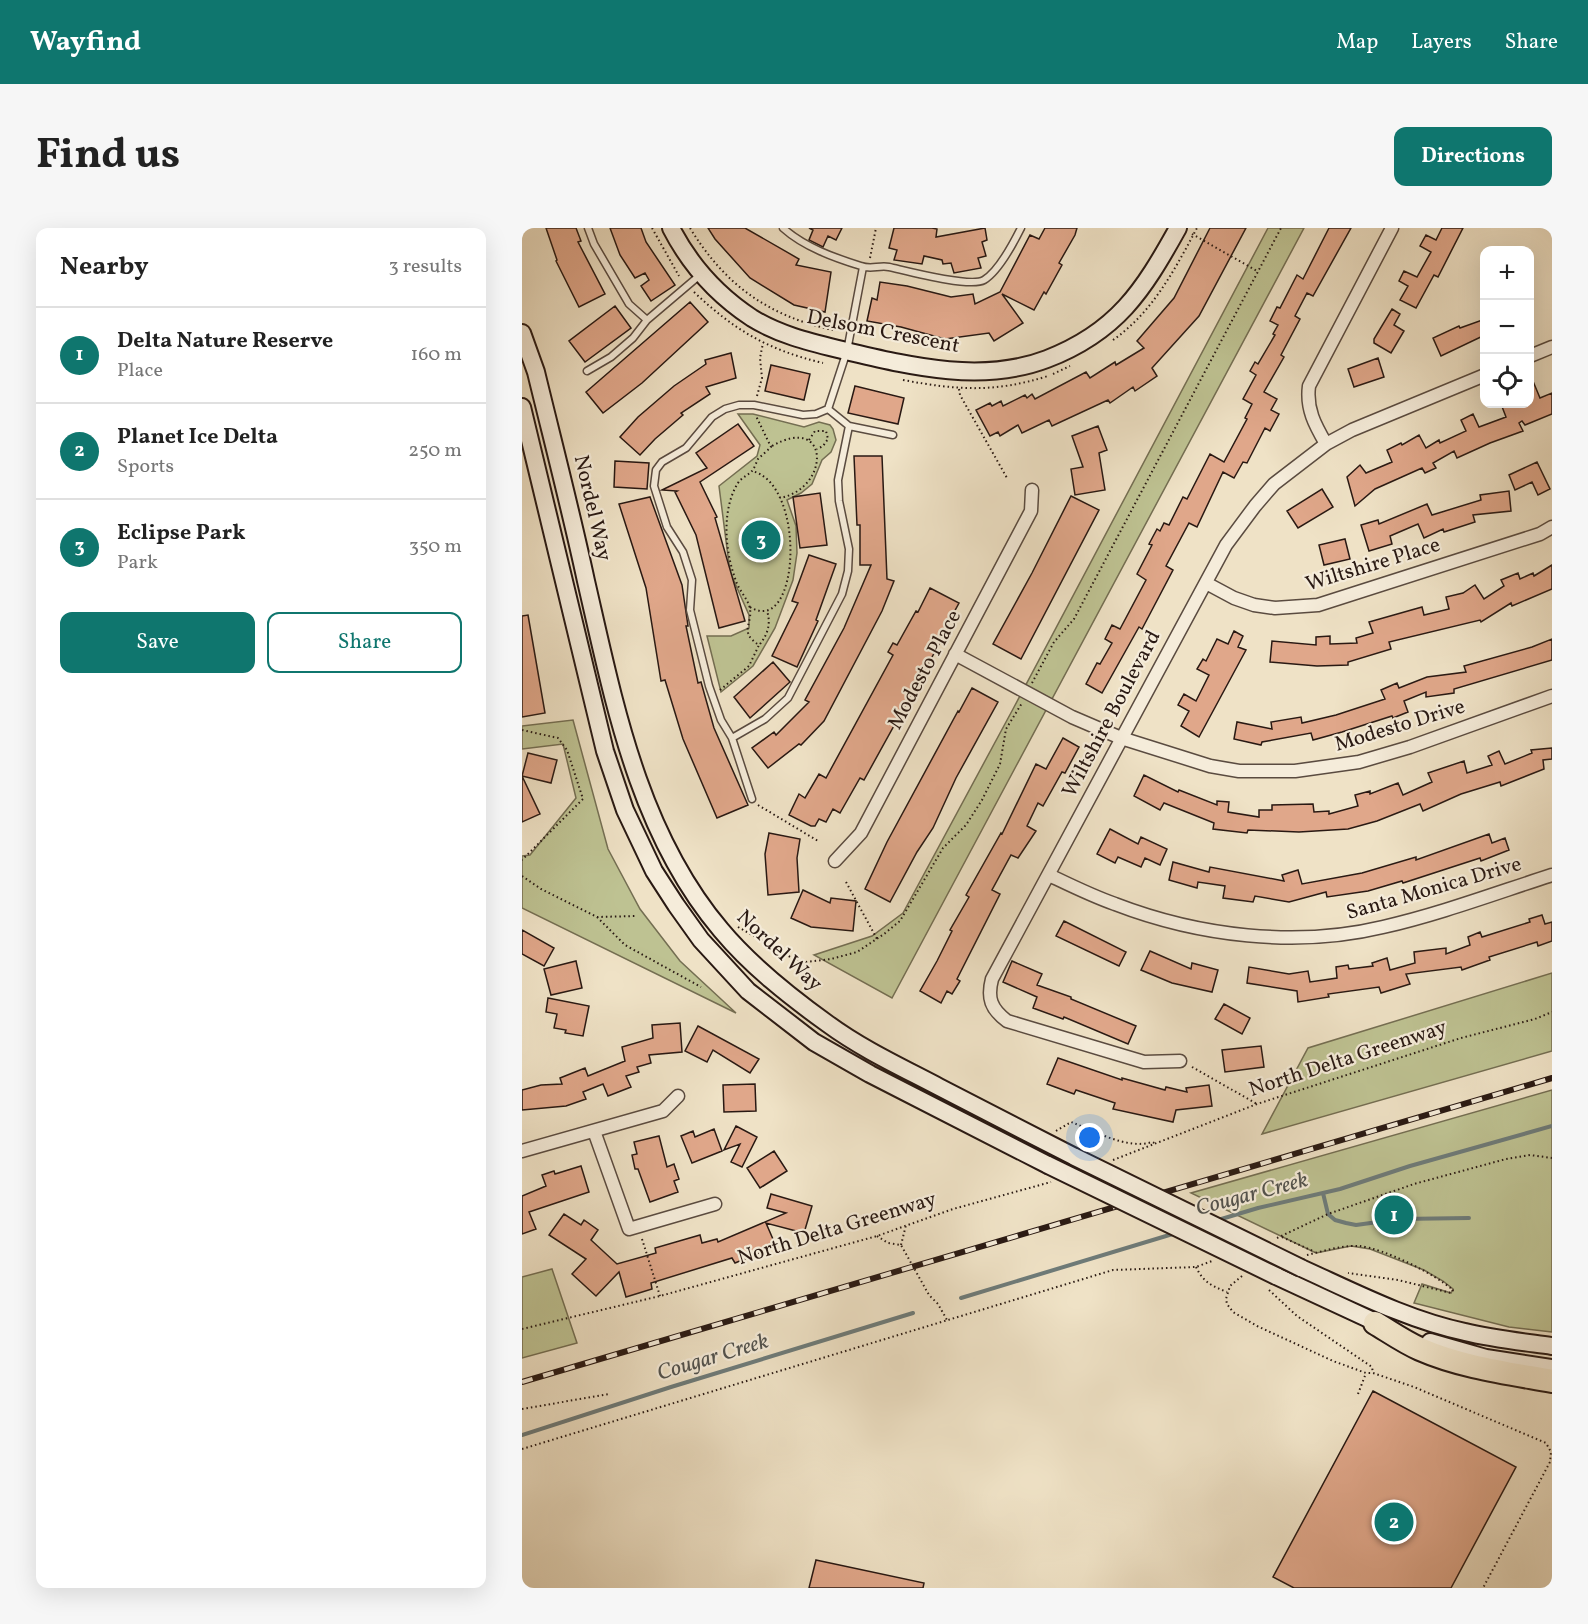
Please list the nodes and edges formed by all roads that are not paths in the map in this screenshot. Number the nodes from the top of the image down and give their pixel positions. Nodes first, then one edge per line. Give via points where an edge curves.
1 (588, 228) edge
2 (671, 228) edge
3 (783, 228) edge
4 (1021, 228) edge
5 (1392, 228) edge
6 (1181, 229) edge
7 (865, 268) junction
8 (701, 275) junction
9 (647, 320) junction
10 (522, 333) edge
11 (1552, 347) edge
12 (847, 351) junction
13 (1534, 354) edge
14 (587, 371) dead end
15 (1480, 377) edge
16 (522, 407) edge
17 (828, 409) junction
18 (849, 426) junction
19 (893, 435) dead end
20 (1326, 444) junction
21 (1032, 490) dead end
22 (1552, 527) edge
23 (1206, 583) junction
24 (955, 654) junction
25 (1552, 696) edge
26 (732, 738) junction
27 (1120, 738) junction
28 (752, 799) road end
29 (835, 861) dead end
30 (1048, 875) junction
31 (1552, 875) edge
32 (1180, 1061) dead end
33 (678, 1096) dead end
34 (594, 1131) junction
35 (522, 1151) edge
36 (715, 1204) dead end
37 (1375, 1323) junction
38 (1552, 1346) edge
39 (1552, 1368) edge
40 (1552, 1381) edge

1 - 9 lane via 629,304
2 - 8 main road, Delsom Crescent
3 - 7 lane via 812,247
4 - 7 lane via 1009,251 990,274 976,283 884,266
5 - 20 street via 1309,386 1309,410
6 - 12 main road, Delsom Crescent via 1125,309 1101,330 1047,359 993,371 961,371
7 - 12 lane
8 - 9 lane
8 - 12 main road, Delsom Crescent via 726,298 772,328
9 - 14 lane via 611,357
10 - 38 main road, Nordel Way, bridge via 536,372 627,746 671,855 719,928 737,948 830,1026 880,1056 1301,1268 1377,1302 1456,1330
11 - 13 street
12 - 17 lane
15 - 20 street, Wiltshire Boulevard
16 - 37 main road, Nordel Way, bridge via 604,751 654,871 700,940 748,991 814,1042 870,1074 1272,1282
17 - 18 lane
17 - 26 lane via 803,415 754,405 725,409 712,417 686,448 656,470 654,486 667,527 683,552 692,580 690,610 712,695
18 - 19 lane
18 - 26 lane via 838,480 849,549 842,594 788,698 765,719
20 - 23 street, Wiltshire Boulevard via 1274,484 1255,506 1226,545
21 - 24 street, Modesto Place via 1031,511
22 - 23 street, Wiltshire Place via 1318,605 1254,605
23 - 27 street, Wiltshire Boulevard
24 - 27 street, Modesto Drive via 1072,717
24 - 29 street, Modesto Place via 861,833
25 - 27 street, Modesto Drive via 1410,747 1359,762 1304,771 1239,771 1210,766
26 - 28 lane
27 - 30 street, Wiltshire Boulevard
30 - 31 street, Santa Monica Drive via 1165,921 1236,933 1314,938 1382,928
30 - 32 street, Wiltshire Boulevard via 992,979 992,1006 1007,1021 1144,1062
33 - 34 street via 663,1111
34 - 35 street
34 - 36 street via 629,1229
37 - 39 main road, Nordel Way via 1475,1355
37 - 40 highway via 1402,1340 1448,1359

